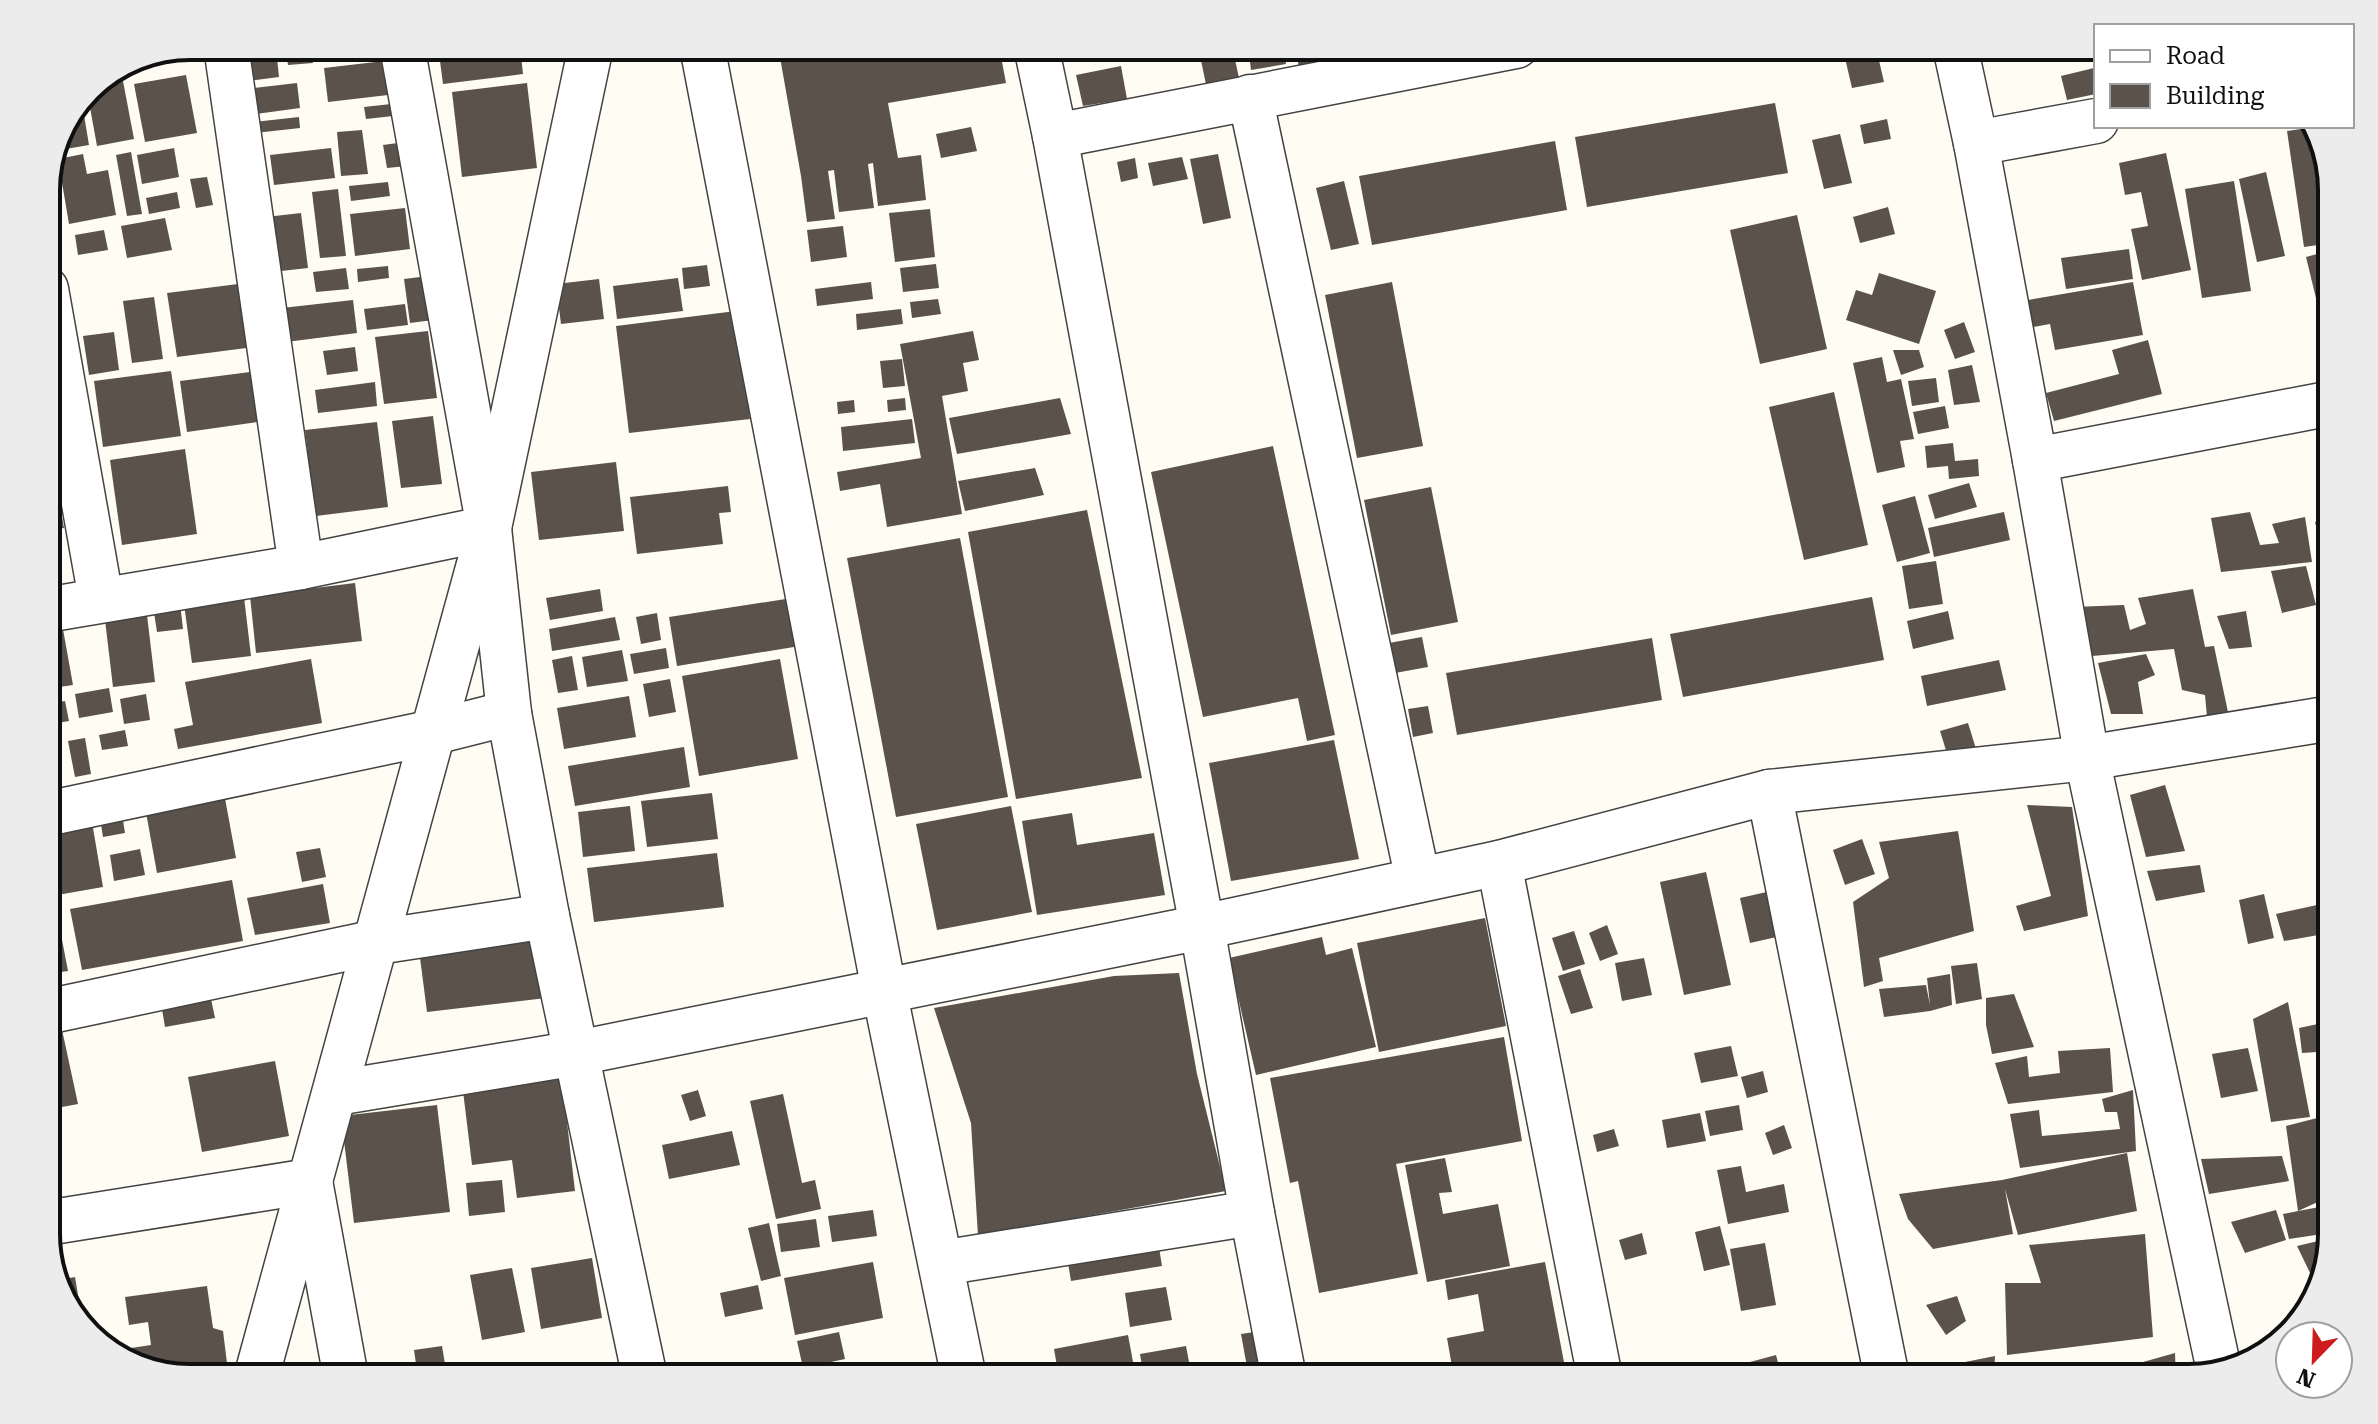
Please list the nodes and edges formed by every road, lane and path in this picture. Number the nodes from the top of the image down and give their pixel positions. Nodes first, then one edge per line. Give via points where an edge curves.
1 (228, 60) edge
2 (405, 60) edge
3 (588, 60) edge
4 (705, 60) edge
5 (1039, 60) edge
6 (1443, 60) edge
7 (1958, 60) edge
8 (1250, 97) junction
9 (2094, 121) edge
10 (1055, 136) junction
11 (1976, 143) junction
12 (60, 368) edge
13 (2318, 406) edge
14 (2035, 460) junction
15 (489, 528) junction
16 (301, 567) junction
17 (101, 599) junction
18 (60, 607) edge
19 (509, 713) junction
20 (2318, 720) edge
21 (434, 732) junction
22 (2087, 758) junction
23 (1769, 792) junction
24 (60, 811) edge
25 (1499, 863) junction
26 (1418, 880) junction
27 (547, 916) junction
28 (1202, 927) junction
29 (377, 942) junction
30 (884, 990) junction
31 (60, 1009) edge
32 (577, 1053) junction
33 (336, 1093) junction
34 (310, 1181) junction
35 (1252, 1213) junction
36 (60, 1221) edge
37 (941, 1263) junction
38 (2217, 1361) edge
39 (260, 1364) edge
40 (343, 1364) edge
41 (642, 1364) edge
42 (961, 1364) edge
43 (1281, 1364) edge
44 (1597, 1364) edge
45 (1884, 1364) edge

1 - 16 street
2 - 15 street
3 - 15 street
4 - 30 street
5 - 10 street
6 - 8 street
7 - 11 street
8 - 10 street
8 - 26 street
9 - 11 street
10 - 28 street
11 - 14 street
12 - 17 street
13 - 14 street
14 - 22 street
15 - 16 street
15 - 19 street
15 - 21 street
16 - 17 street
17 - 18 street
19 - 21 street
19 - 27 street
20 - 22 street
21 - 24 street
21 - 29 street
22 - 23 street
22 - 38 street
23 - 25 street
23 - 45 street
25 - 26 street
25 - 44 street
26 - 28 street
27 - 29 street
27 - 32 street
28 - 30 street
28 - 35 street
29 - 31 street
29 - 33 street
30 - 32 street
30 - 37 street
32 - 33 street
32 - 41 street
33 - 34 street
34 - 36 street
34 - 39 street
34 - 40 street
35 - 37 street
35 - 43 street
37 - 42 street

